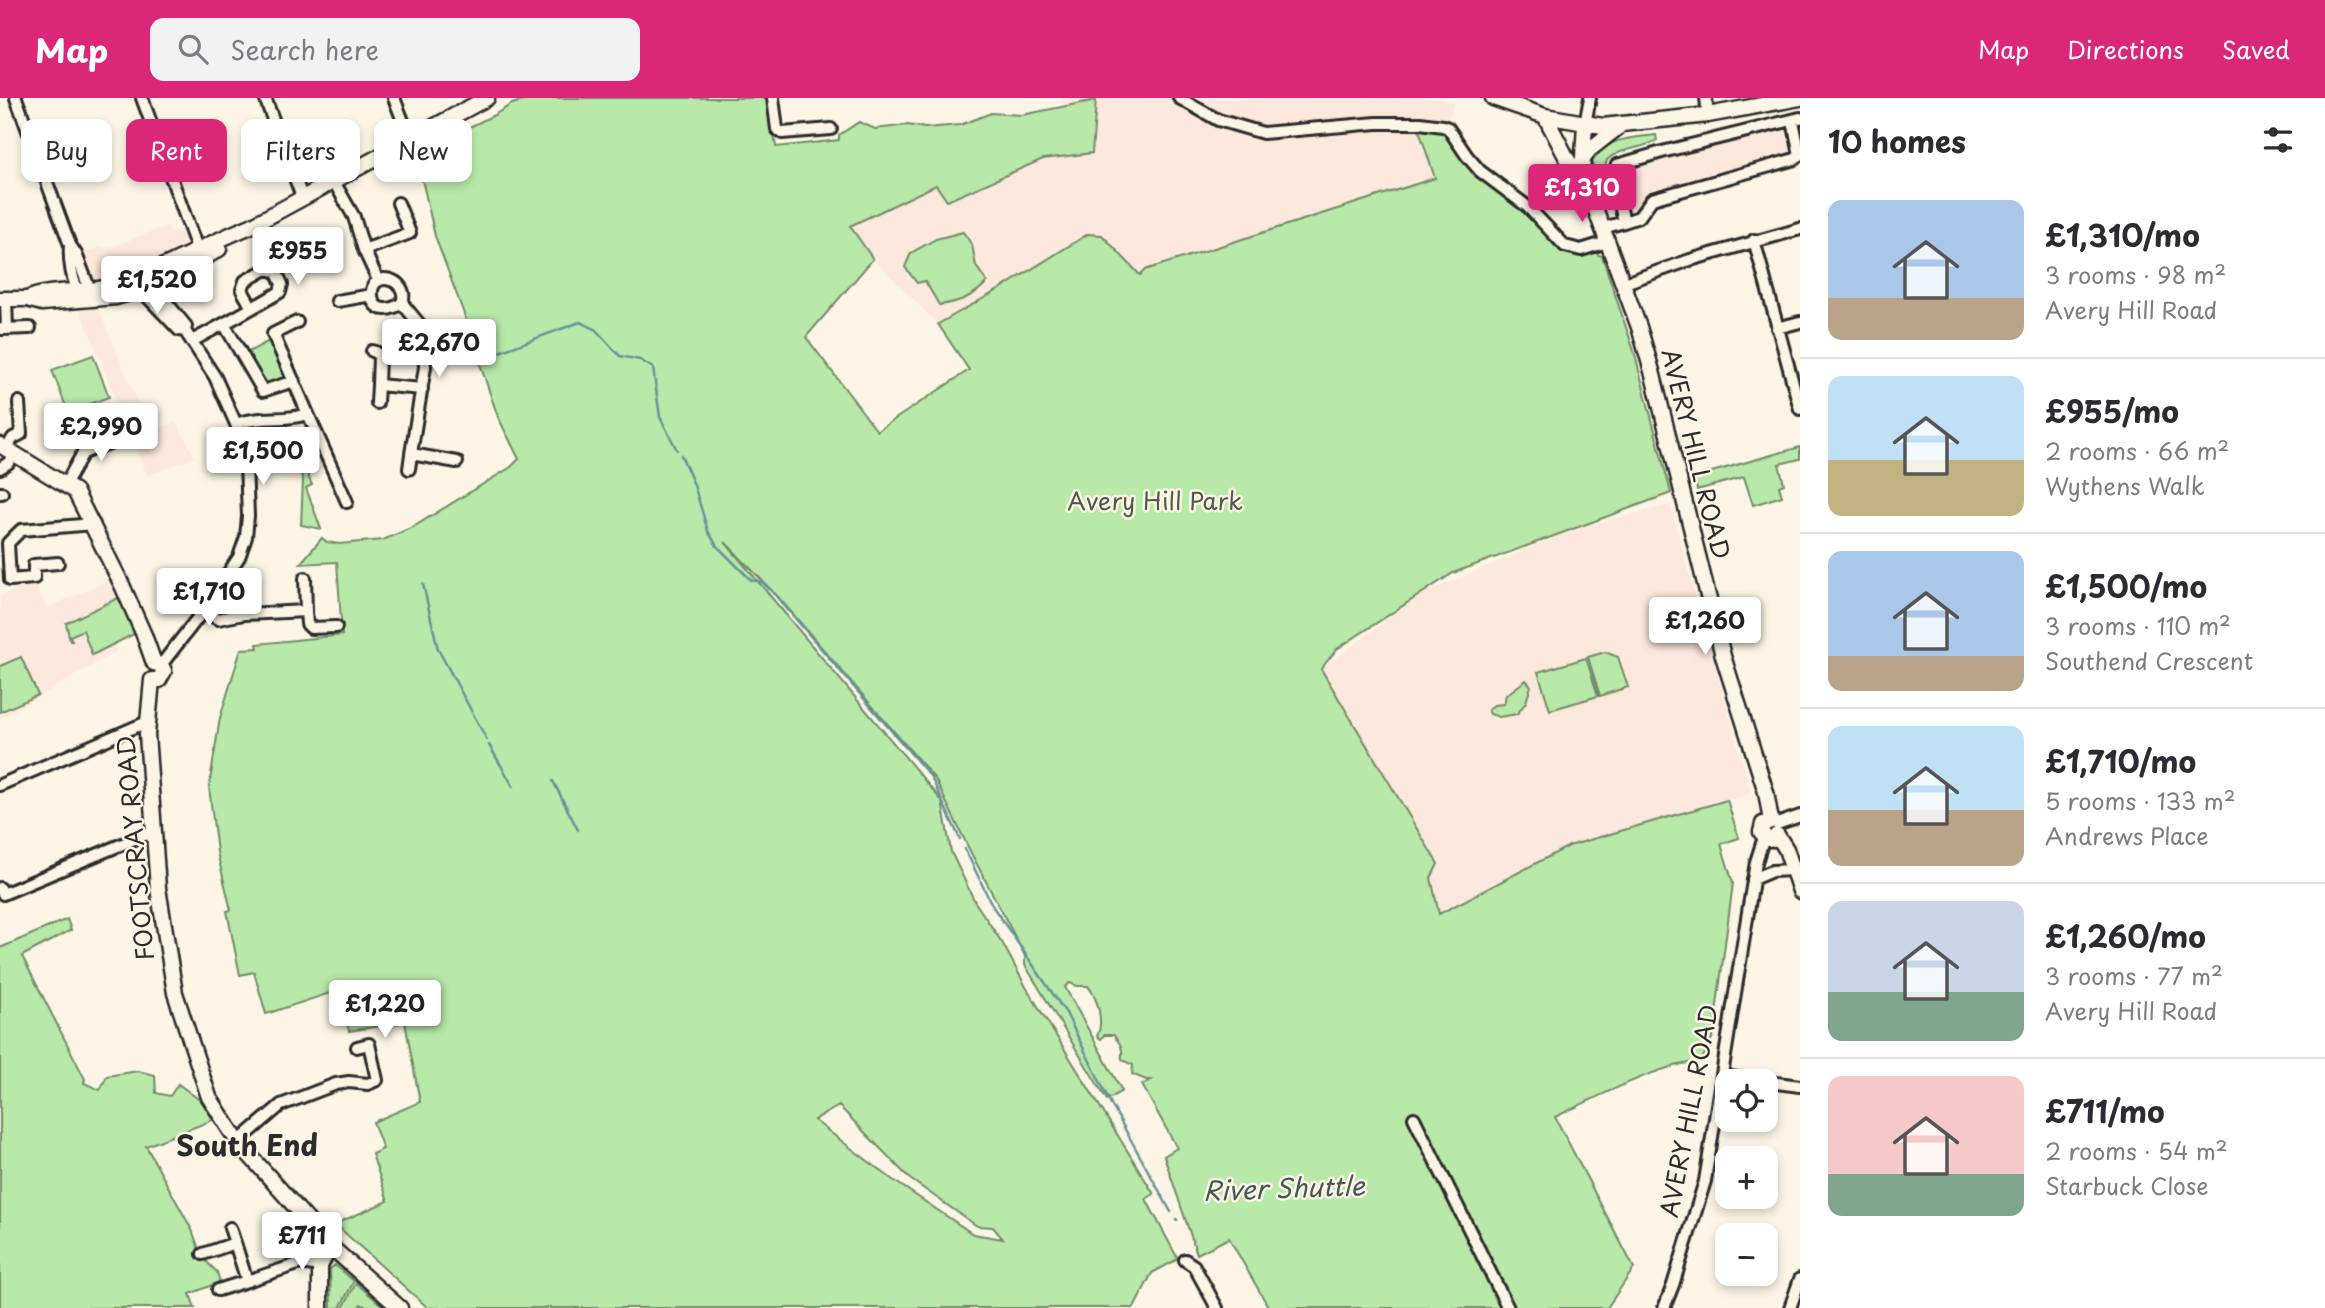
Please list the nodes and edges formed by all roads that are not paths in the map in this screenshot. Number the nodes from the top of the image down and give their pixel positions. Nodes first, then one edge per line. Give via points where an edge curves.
1 (16, 98) edge
2 (142, 98) edge
3 (265, 98) edge
4 (394, 98) edge
5 (486, 98) edge
6 (773, 98) edge
7 (1179, 98) edge
8 (1493, 98) edge
9 (1590, 98) edge
10 (1706, 98) edge
11 (1800, 98) edge
12 (1709, 115) junction
13 (1545, 116) junction
14 (401, 119) edge
15 (447, 119) edge
16 (1796, 119) edge
17 (1585, 124) junction
18 (1620, 125) junction
19 (831, 129) dead end
20 (1582, 162) junction
21 (329, 182) edge
22 (334, 182) edge
23 (1586, 184) junction
24 (302, 197) junction
25 (398, 203) dead end
26 (1624, 222) junction
27 (251, 226) junction
28 (1800, 229) edge
29 (1605, 235) junction
30 (1754, 240) junction
31 (364, 250) junction
32 (198, 251) junction
33 (378, 280) junction
34 (145, 284) junction
35 (1622, 284) junction
36 (85, 294) junction
37 (372, 295) junction
38 (3, 299) edge
39 (337, 301) dead end
40 (402, 303) junction
41 (252, 308) dead end
42 (297, 322) dead end
43 (1800, 322) edge
44 (224, 324) junction
45 (30, 328) dead end
46 (1777, 328) junction
47 (3, 329) edge
48 (192, 341) junction
49 (372, 351) dead end
50 (294, 381) junction
51 (378, 385) junction
52 (422, 389) junction
53 (1798, 393) edge
54 (19, 402) dead end
55 (377, 403) dead end
56 (1800, 409) edge
57 (309, 414) junction
58 (236, 424) junction
59 (125, 437) dead end
60 (7, 449) edge
61 (411, 454) junction
62 (457, 462) dead end
63 (0, 468) edge
64 (409, 469) dead end
65 (66, 483) junction
66 (347, 502) dead end
67 (94, 524) junction
68 (58, 564) dead end
69 (305, 578) dead end
70 (202, 611) junction
71 (306, 611) junction
72 (336, 627) dead end
73 (157, 664) junction
74 (147, 722) junction
75 (0, 785) edge
76 (1800, 816) edge
77 (1772, 829) junction
78 (153, 834) junction
79 (1793, 870) junction
80 (1753, 879) junction
81 (1, 891) edge
82 (1800, 891) edge
83 (357, 1046) dead end
84 (1723, 1069) edge
85 (1778, 1083) edge
86 (1800, 1086) edge
87 (1715, 1117) edge
88 (1414, 1118) dead end
89 (239, 1142) junction
90 (230, 1228) dead end
91 (234, 1243) junction
92 (330, 1245) junction
93 (203, 1254) dead end
94 (1185, 1260) dead end
95 (320, 1266) junction
96 (1800, 1279) edge
97 (247, 1280) junction
98 (218, 1290) dead end
99 (320, 1308) edge
100 (400, 1308) edge
101 (1217, 1308) edge
102 (1508, 1308) edge
103 (1664, 1308) edge
104 (1790, 1308) edge

1 - 36 street
2 - 32 street
3 - 24 street
4 - 14 street
5 - 15 main road
6 - 19 street via 782,133
7 - 29 street via 1218,120 1263,133 1377,122 1443,126 1480,170 1528,207 1564,246 1581,250
8 - 13 main road
9 - 17 street
10 - 12 street
11 - 12 main road
12 - 18 main road
13 - 17 main road
13 - 23 main road, AVERY HILL ROAD via 1573,170
16 - 26 street via 1800,155 1795,159 1652,199 1639,217
16 - 26 street via 1617,165 1613,176
17 - 18 main road
17 - 20 main road, AVERY HILL ROAD
18 - 20 main road via 1589,149
20 - 23 main road, AVERY HILL ROAD
21 - 24 main road
22 - 31 street via 354,218
23 - 29 main road, AVERY HILL ROAD
24 - 27 main road
25 - 31 street via 410,233
26 - 29 street
27 - 32 main road
27 - 34 main road via 206,258
28 - 30 street
29 - 35 main road, AVERY HILL ROAD
30 - 35 street
30 - 46 street
31 - 33 street
32 - 34 main road
33 - 37 street
33 - 40 street via 390,278 398,284
34 - 36 main road
34 - 48 street via 186,326
35 - 77 main road, AVERY HILL ROAD via 1652,371 1723,656 1766,792
36 - 38 main road via 41,292 27,299
37 - 39 street
37 - 40 street via 382,310
38 - 47 street
40 - 52 street via 421,326
41 - 44 street
42 - 50 street via 273,334
43 - 46 street
44 - 48 street
44 - 50 street via 263,391
45 - 47 street
46 - 53 street
48 - 58 street
49 - 51 street via 379,357
50 - 57 street
51 - 52 street
51 - 55 street
52 - 61 street
53 - 56 street
54 - 60 street via 21,434
57 - 58 street
57 - 66 street
58 - 70 street via 247,472 246,537 239,556
59 - 65 street via 83,453
60 - 63 street via 8,463
60 - 65 main road
61 - 62 street
61 - 64 street
65 - 67 main road
67 - 68 street via 21,530 8,543 10,580 34,578 34,565
67 - 73 main road
69 - 71 street
70 - 71 street via 218,619
70 - 73 street
71 - 72 street via 311,628
73 - 74 main road, FOOTSCRAY ROAD via 146,671 152,680
74 - 75 street
74 - 78 main road, FOOTSCRAY ROAD
76 - 77 street
77 - 79 main road via 1784,844
77 - 80 street, AVERY HILL ROAD via 1759,849
78 - 81 street
78 - 89 main road, FOOTSCRAY ROAD via 171,975 182,1019 209,1097
79 - 80 street via 1772,871
79 - 82 main road
80 - 84 street, AVERY HILL ROAD
83 - 89 street via 369,1044 377,1080 336,1084 281,1105
85 - 86 street
87 - 103 street, AVERY HILL ROAD via 1704,1181
88 - 102 street
89 - 92 main road, FOOTSCRAY ROAD
90 - 91 street
91 - 93 street
91 - 97 street
92 - 95 main road
92 - 100 main road, FOOTSCRAY ROAD
94 - 101 street via 1194,1266
95 - 97 street via 301,1263
95 - 99 main road
96 - 104 street
97 - 98 street

